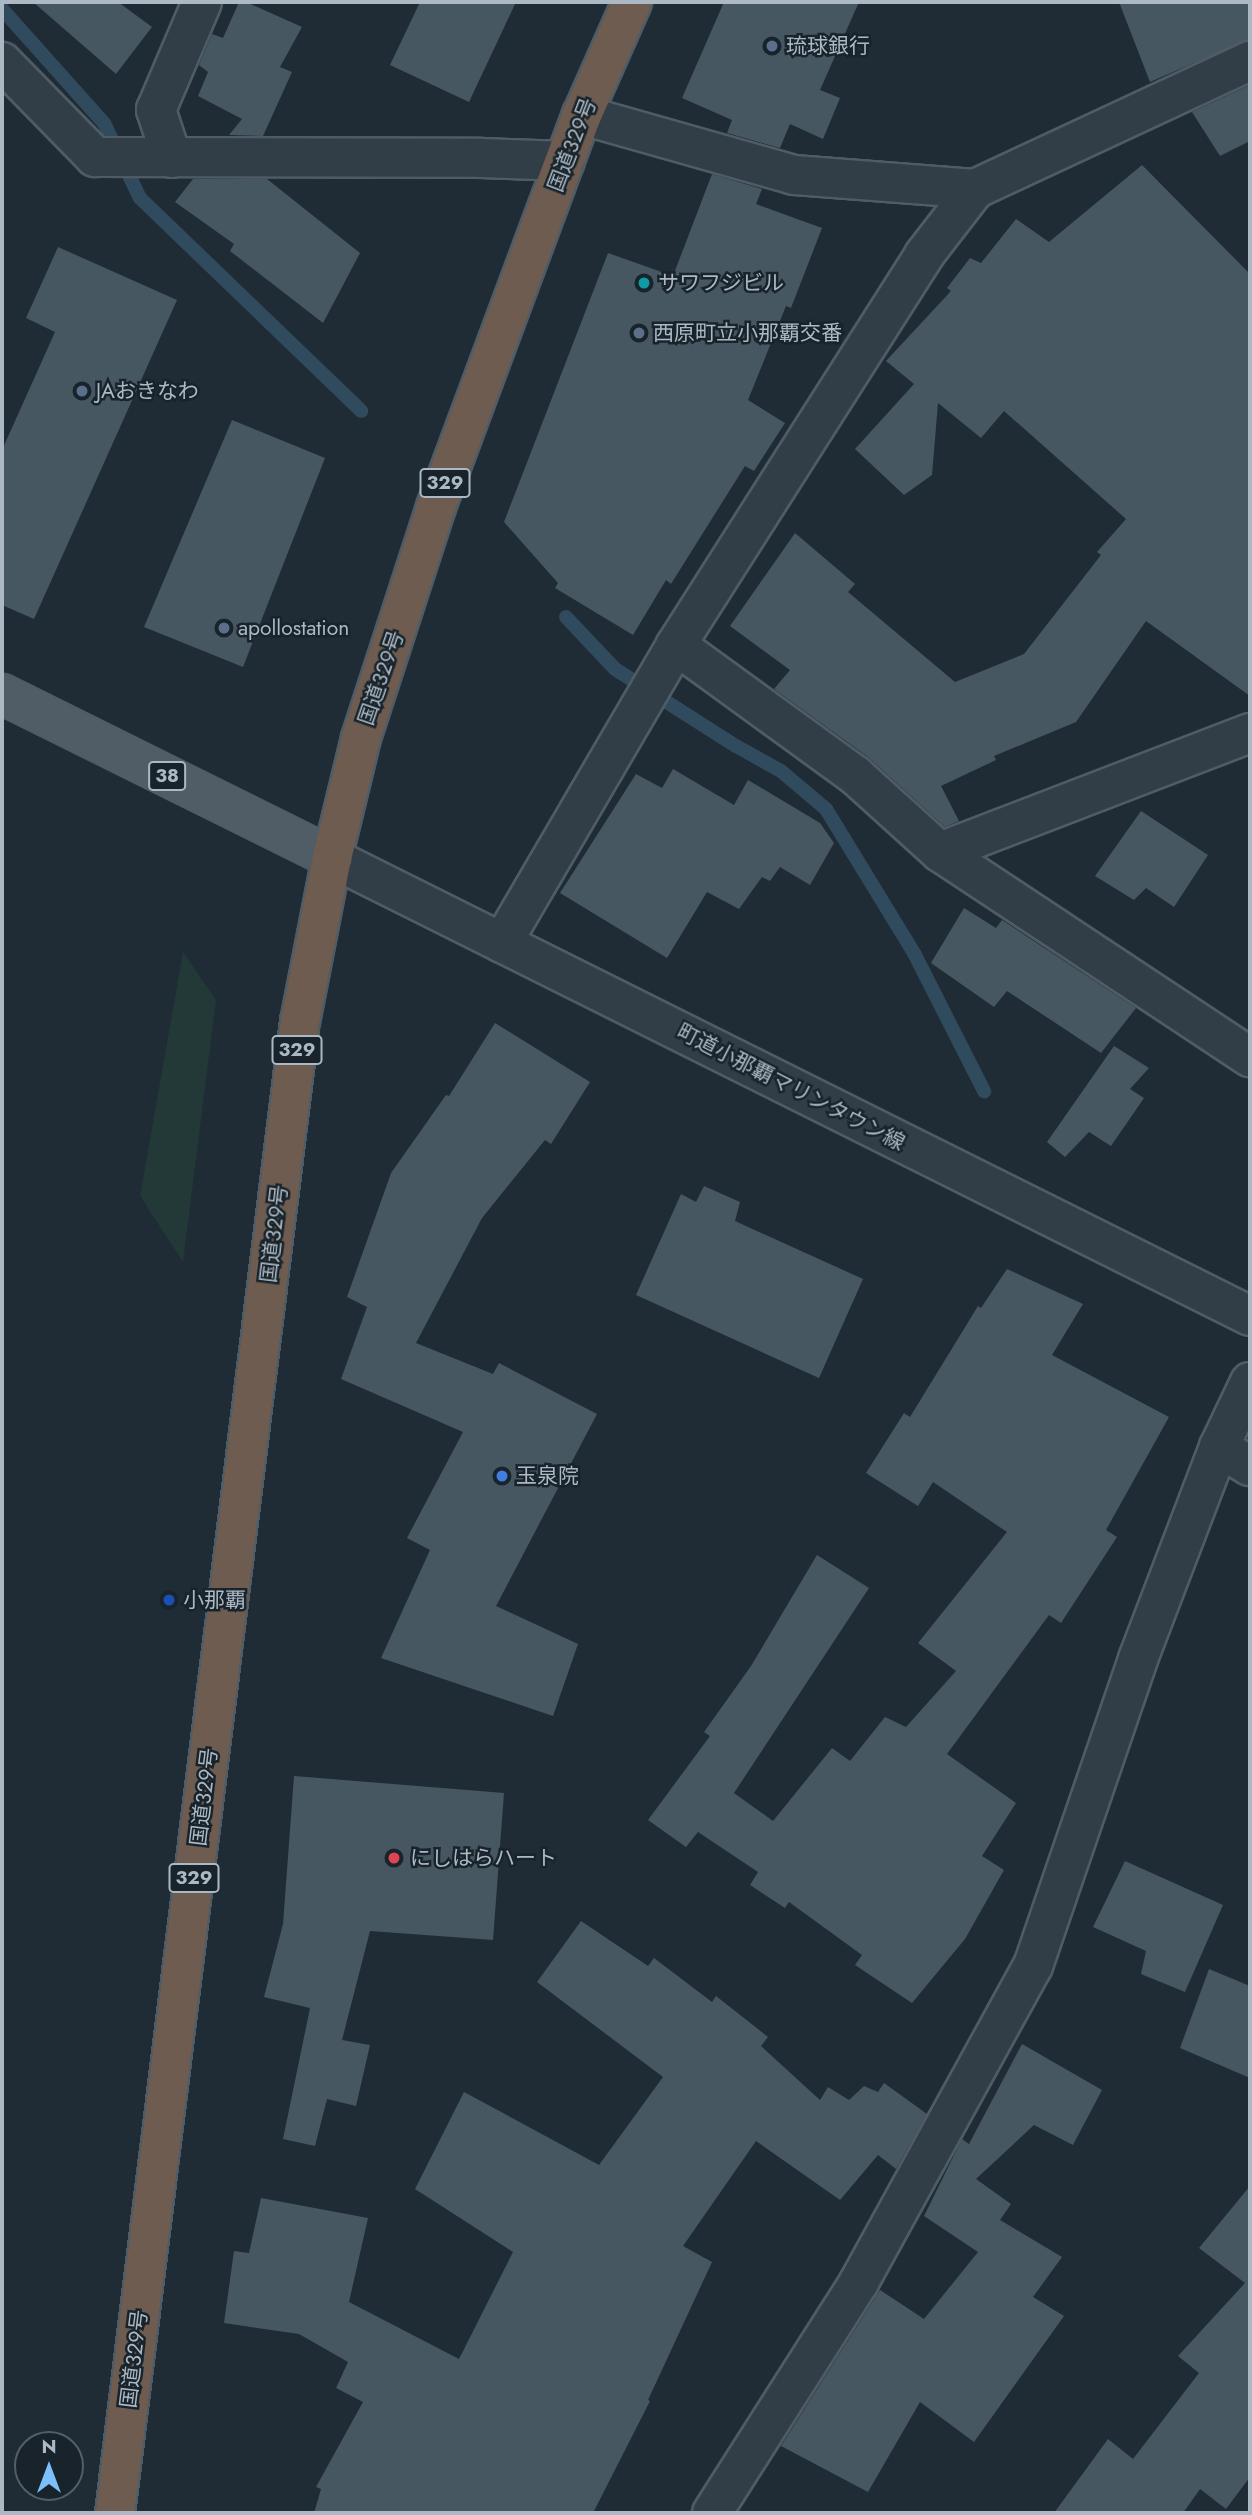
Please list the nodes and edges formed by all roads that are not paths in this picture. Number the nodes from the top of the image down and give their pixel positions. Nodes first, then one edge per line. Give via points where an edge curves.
1 (202, 2) edge
2 (632, 2) edge
3 (2, 61) edge
4 (1250, 61) edge
5 (582, 115) junction
6 (164, 158) junction
7 (565, 161) junction
8 (975, 189) junction
9 (670, 656) junction
10 (2, 694) edge
11 (1250, 733) edge
12 (940, 852) junction
13 (332, 858) junction
14 (502, 943) junction
15 (1250, 1057) edge
16 (1250, 1316) edge
17 (1250, 1382) edge
18 (1235, 1456) edge
19 (115, 2513) edge
20 (712, 2513) edge

1 - 6 street via 156,110
2 - 5 highway, 国道329号 / 329
3 - 6 street via 95,157
4 - 8 street
5 - 7 highway, 国道329号 / 329
5 - 8 street via 794,175
6 - 7 street
7 - 13 highway, 国道329号 / 329 via 436,507 361,738
8 - 9 street via 924,255
9 - 12 street via 855,775
9 - 14 street
10 - 13 main road, 38
11 - 12 street
12 - 15 street
13 - 14 street, 町道小那覇マリンタウン線
13 - 19 highway, 国道329号 / 329 via 300,1022
14 - 16 street, 町道小那覇マリンタウン線
17 - 18 street
18 - 20 street via 1138,1659 1033,1966 859,2282

